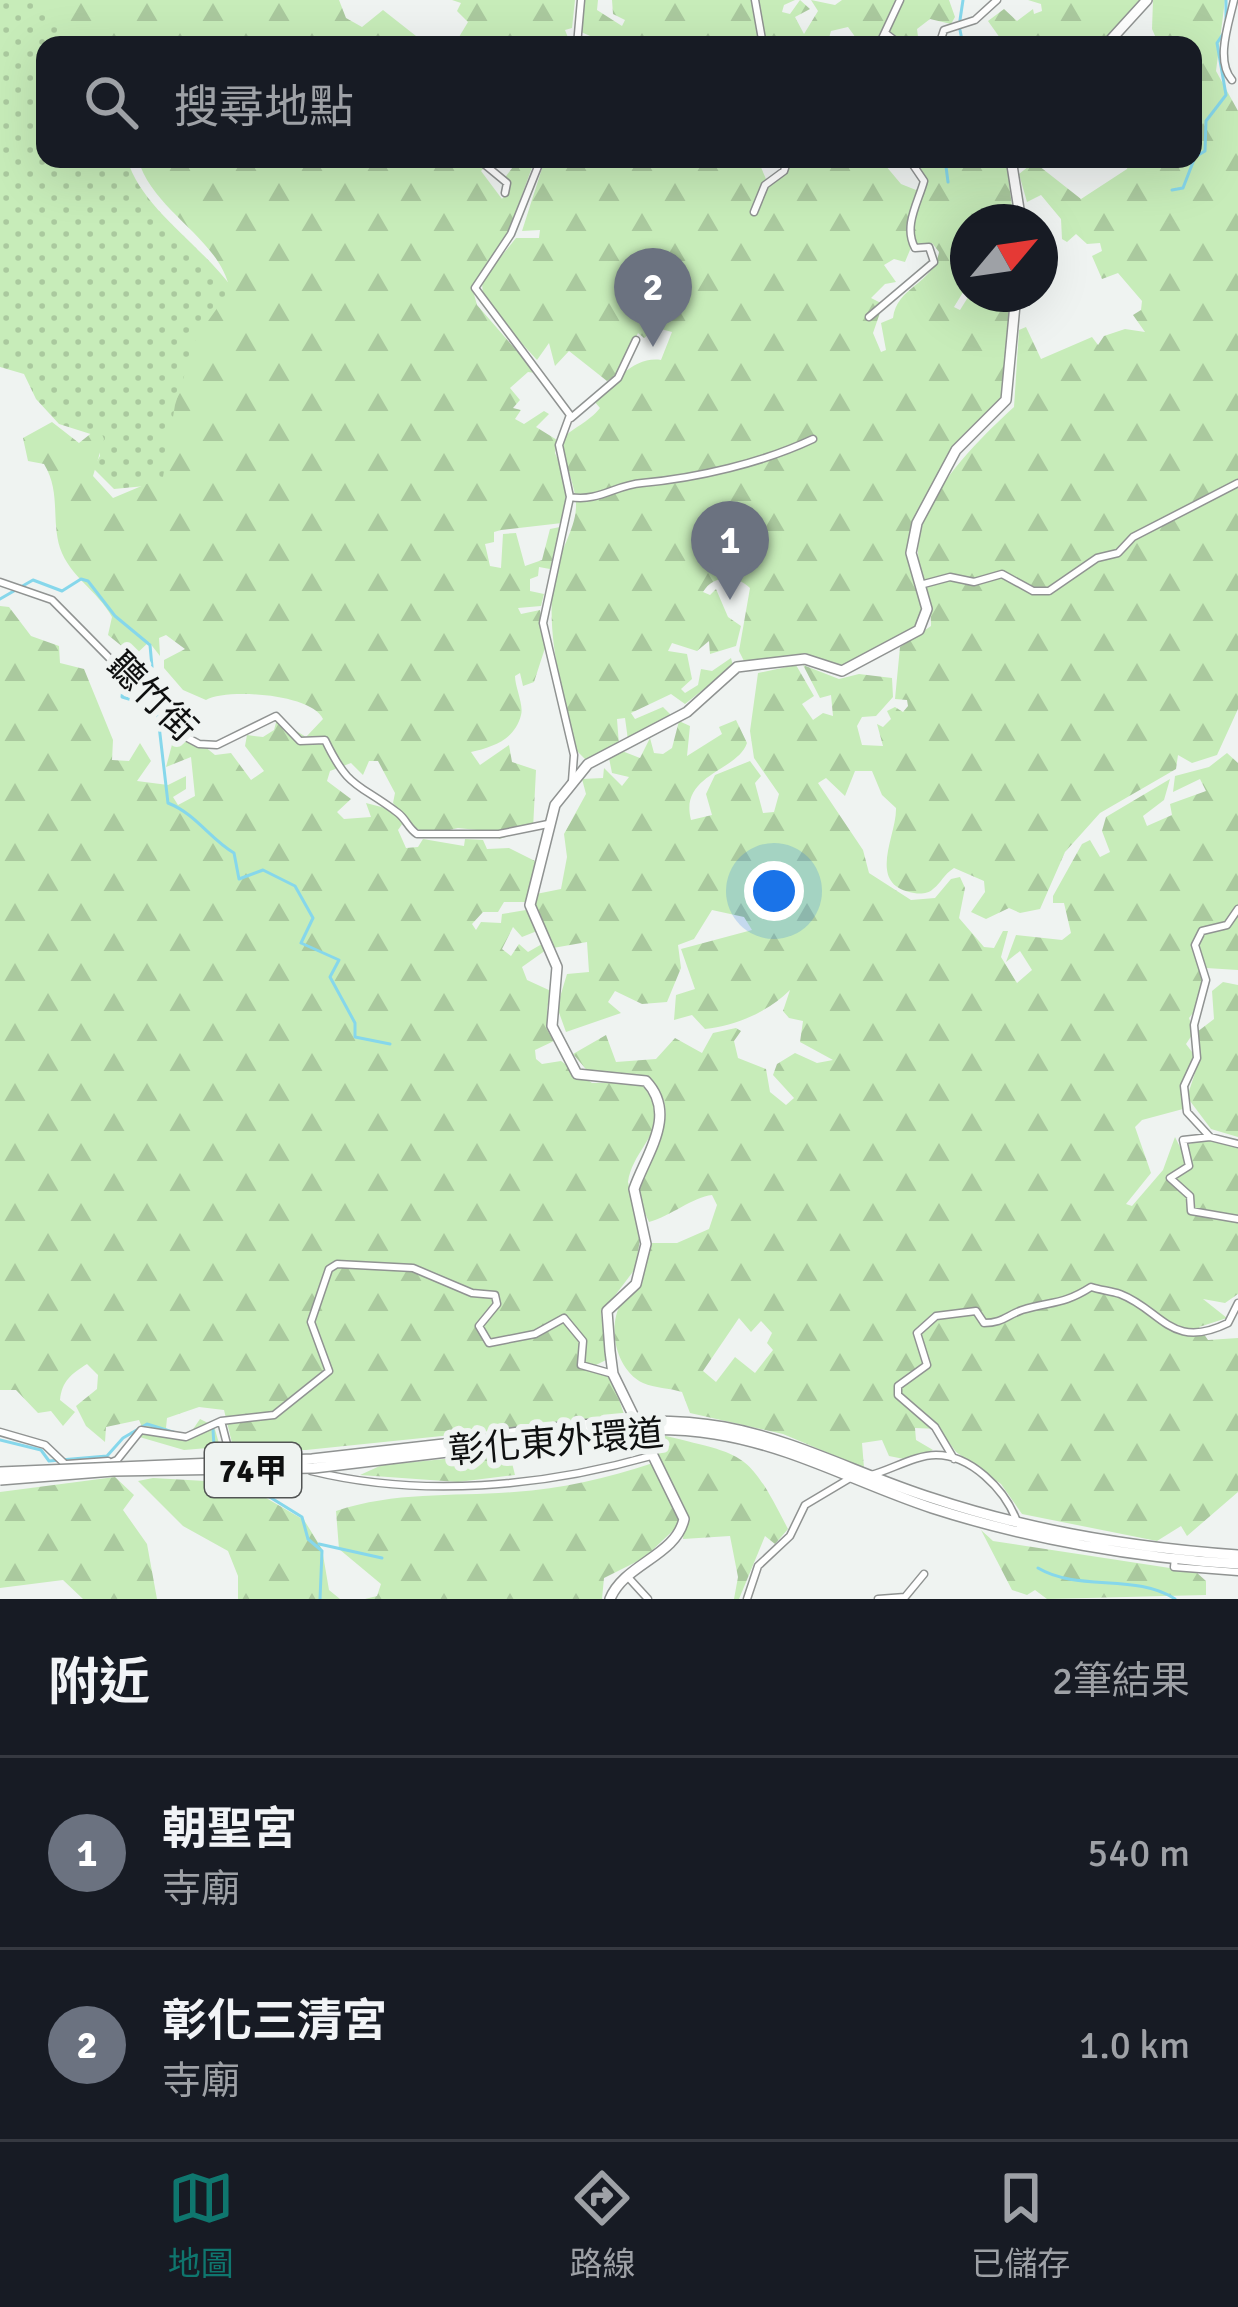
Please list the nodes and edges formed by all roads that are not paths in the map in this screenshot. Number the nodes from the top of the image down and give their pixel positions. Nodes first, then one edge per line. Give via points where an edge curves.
1 (581, 0) edge
2 (755, 0) edge
3 (900, 0) edge
4 (997, 0) edge
5 (1147, 0) edge
6 (1234, 0) edge
7 (885, 33) junction
8 (578, 36) edge
9 (762, 36) edge
10 (884, 36) edge
11 (889, 36) edge
12 (942, 36) edge
13 (1114, 36) edge
14 (1232, 80) dead end
15 (493, 168) edge
16 (537, 168) edge
17 (785, 168) edge
18 (915, 168) edge
19 (1013, 168) edge
20 (505, 193) dead end
21 (1020, 204) edge
22 (754, 212) dead end
23 (1014, 312) edge
24 (869, 317) dead end
25 (636, 340) dead end
26 (571, 418) junction
27 (813, 439) dead end
28 (1238, 483) edge
29 (570, 497) junction
30 (0, 582) edge
31 (920, 585) junction
32 (574, 754) junction
33 (588, 764) junction
34 (572, 781) junction
35 (548, 824) junction
36 (1238, 909) edge
37 (1210, 1136) junction
38 (1238, 1144) edge
39 (1238, 1219) edge
40 (1238, 1303) edge
41 (613, 1374) junction
42 (221, 1421) junction
43 (640, 1427) junction
44 (0, 1432) edge
45 (654, 1455) junction
46 (954, 1459) junction
47 (829, 1465) junction
48 (0, 1474) edge
49 (868, 1476) junction
50 (850, 1478) junction
51 (930, 1504) junction
52 (1010, 1522) junction
53 (1198, 1558) junction
54 (1174, 1559) junction
55 (1238, 1564) edge
56 (924, 1574) dead end
57 (627, 1576) junction
58 (610, 1599) edge
59 (648, 1599) edge
60 (747, 1599) edge
61 (878, 1599) edge

1 - 8 street
2 - 9 street
3 - 7 street
4 - 12 street
5 - 13 main road
6 - 14 street via 1225,44
7 - 10 street
7 - 11 street
15 - 20 street via 507,183
16 - 26 street via 511,234 476,288
17 - 22 street via 765,185
18 - 24 street via 924,182 910,241 929,247 934,262
19 - 21 main road
23 - 31 main road via 1004,404 956,450 917,523 911,553
25 - 26 street via 618,378
26 - 29 street via 559,445
27 - 29 street via 702,475 640,483 595,500
28 - 31 street via 1049,591 1002,574
29 - 32 street via 543,623
30 - 35 street, 聽竹街 via 52,600 135,684 162,696 184,736 200,744 217,745 276,716 300,741 325,740 348,780 425,837
31 - 33 main road via 924,625 894,648 842,671 806,659 737,667 687,712
32 - 33 street
32 - 34 street
33 - 34 main road
34 - 35 main road
35 - 41 main road via 530,905 557,967 552,1026 577,1074 646,1081 658,1105 657,1138 634,1189 646,1234 639,1278 606,1320
36 - 37 street via 1195,945 1206,980 1194,1025 1197,1058 1184,1086 1187,1112
37 - 38 street
37 - 39 street via 1184,1140 1189,1166 1170,1178 1190,1196 1191,1211
40 - 46 street via 1228,1323 1200,1331 1164,1328 1121,1294 1091,1287 1000,1324 984,1323 976,1311 936,1316 917,1334 927,1365 898,1386 898,1395 935,1427
41 - 42 street via 581,1365 583,1341 570,1320 490,1343 479,1326 495,1295 413,1268 337,1264 311,1322 329,1371 274,1415
41 - 43 main road
42 - 44 street via 186,1437 141,1430 117,1460 70,1467 45,1445
42 - 45 street via 237,1458 292,1462 336,1480 558,1480
43 - 45 main road
43 - 47 main road, 彰化東外環道 / 74甲 via 753,1440
43 - 48 main road, 彰化東外環道 / 74甲, bridge
45 - 57 main road via 683,1508 683,1527
46 - 49 street via 921,1457
46 - 52 street via 990,1480
47 - 49 main road, 彰化東外環道 / 74甲
47 - 50 main road, 彰化東外環道 / 74甲
49 - 50 street
49 - 51 main road, 彰化東外環道 / 74甲
50 - 51 main road, 彰化東外環道 / 74甲
50 - 60 street via 805,1505 790,1536 758,1566
51 - 52 main road, 74甲
52 - 53 main road, 74甲
52 - 54 main road, 74甲
53 - 54 main road, 74甲
53 - 55 main road, 74甲
54 - 55 street via 1174,1567
56 - 61 street via 905,1597
57 - 58 main road
57 - 59 street

